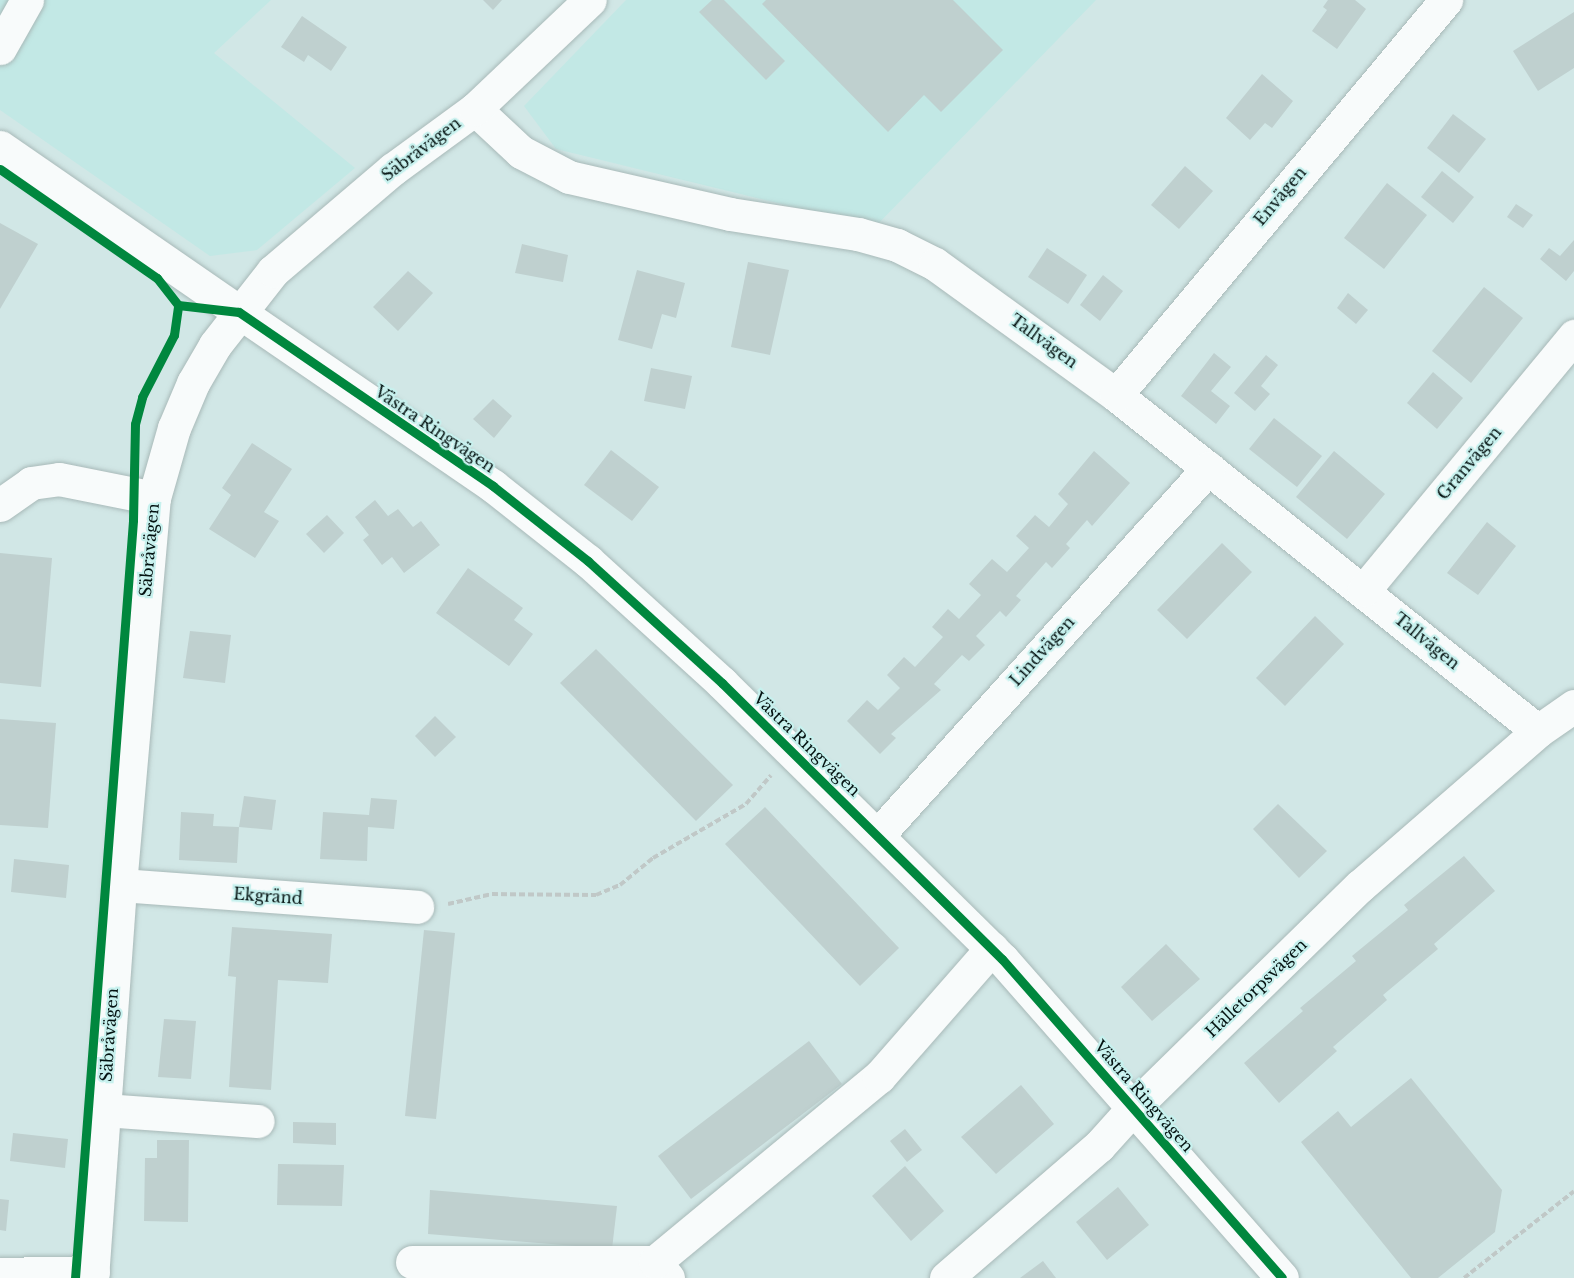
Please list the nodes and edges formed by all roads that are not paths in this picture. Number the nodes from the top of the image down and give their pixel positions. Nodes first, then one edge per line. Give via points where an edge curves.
1 (27, 0) edge
2 (590, 0) edge
3 (1446, 0) edge
4 (0, 48) edge
5 (475, 108) junction
6 (0, 147) edge
7 (239, 312) junction
8 (1574, 336) edge
9 (1116, 394) junction
10 (1208, 468) junction
11 (154, 498) junction
12 (0, 505) edge
13 (1364, 590) junction
14 (1574, 706) edge
15 (1538, 731) junction
16 (878, 835) junction
17 (120, 885) junction
18 (417, 907) road end
19 (992, 948) junction
20 (1135, 1106) junction
21 (103, 1110) junction
22 (258, 1121) dead end
23 (412, 1262) dead end
24 (661, 1270) edge
25 (0, 1274) edge
26 (93, 1275) edge
27 (946, 1278) edge
28 (1282, 1278) edge

1 - 4 street
2 - 5 street, Säbråvägen
3 - 9 street, Envägen via 1389,63
5 - 7 street, Säbråvägen via 314,233 273,271
5 - 9 street, Tallvägen via 521,152 569,177 730,214 858,234 897,245 960,280
6 - 7 street, Västra Ringvägen
7 - 11 street, Säbråvägen via 193,383 174,428
7 - 16 street, Västra Ringvägen via 492,486 588,561
8 - 13 street, Granvägen
9 - 10 street, Tallvägen
10 - 13 street, Tallvägen
10 - 16 street, Lindvägen
11 - 12 street via 59,479 31,483
11 - 17 street, Säbråvägen
13 - 15 street, Tallvägen
14 - 15 street, Hälletorpsvägen
15 - 20 street, Hälletorpsvägen via 1360,886
16 - 19 street, Västra Ringvägen
17 - 18 street, Ekgränd
17 - 21 street, Säbråvägen
19 - 20 street, Västra Ringvägen
19 - 24 street via 879,1077
20 - 27 street, Hälletorpsvägen via 1099,1146
20 - 28 street, Västra Ringvägen
21 - 22 street
21 - 26 street, Säbråvägen
23 - 24 street
25 - 26 street

